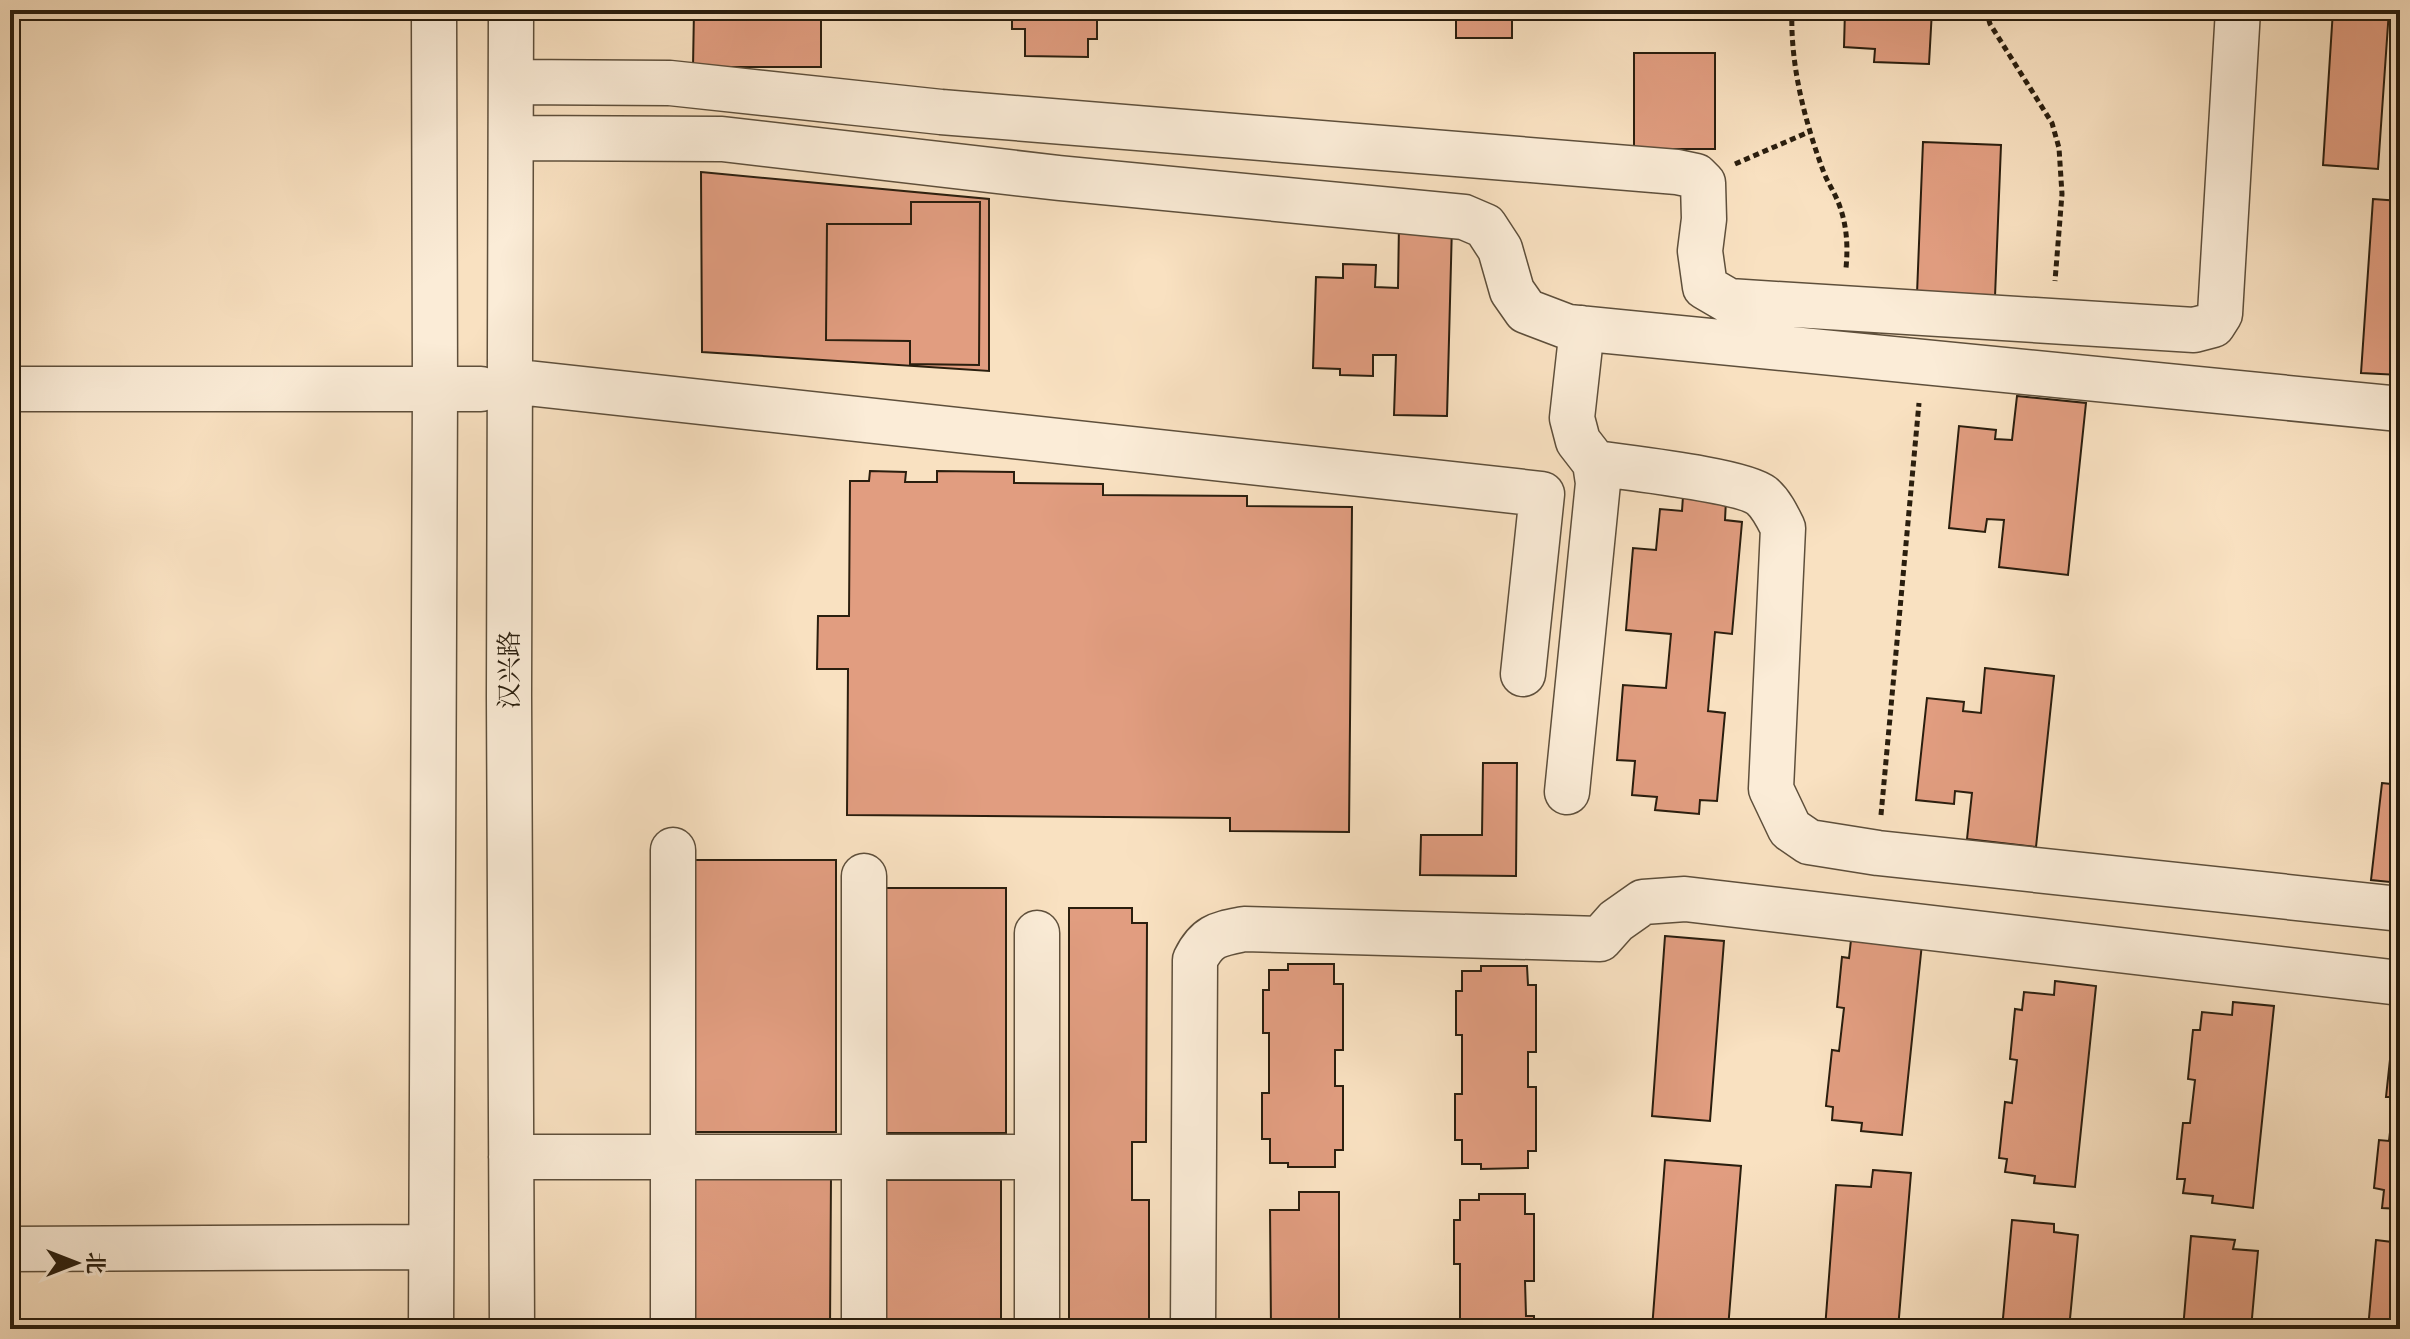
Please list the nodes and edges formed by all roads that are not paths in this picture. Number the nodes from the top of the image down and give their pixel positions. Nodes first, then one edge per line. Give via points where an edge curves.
1 (434, 10) edge
2 (482, 10) edge
3 (511, 10) edge
4 (2238, 10) edge
5 (511, 82) junction
6 (511, 138) junction
7 (1582, 328) junction
8 (496, 385) junction
9 (10, 389) edge
10 (435, 389) junction
11 (2400, 409) edge
12 (1595, 463) junction
13 (1523, 674) dead end
14 (1567, 792) dead end
15 (673, 850) dead end
16 (864, 876) dead end
17 (2400, 909) edge
18 (1037, 933) dead end
19 (2400, 983) edge
20 (511, 1157) junction
21 (673, 1157) junction
22 (864, 1157) junction
23 (1037, 1157) junction
24 (431, 1247) junction
25 (10, 1249) edge
26 (431, 1329) edge
27 (483, 1329) edge
28 (512, 1329) edge
29 (673, 1329) edge
30 (864, 1329) edge
31 (1037, 1329) edge
32 (1193, 1329) edge

1 - 10 street
2 - 8 street, 汉兴路
3 - 5 street, 汉兴路
4 - 5 street via 2220,314 2213,325 2194,330 1729,301 1705,287 1700,251 1703,183 1696,176 1661,170 941,112 670,83
5 - 6 street, 汉兴路
6 - 7 street via 722,139 1464,217 1485,226 1526,311
6 - 8 street, 汉兴路
7 - 11 street
7 - 12 street via 1572,418 1578,441
8 - 10 street
8 - 13 street via 1542,494
8 - 20 street, 汉兴路
8 - 27 street, 汉兴路
9 - 10 street
10 - 24 street
12 - 14 street via 1598,483
12 - 17 street via 1733,485 1760,494 1773,508 1783,528 1771,789 1790,829 1809,842
15 - 21 street
16 - 22 street
18 - 23 street
19 - 32 street via 1685,899 1643,902 1600,939 1244,929 1213,936 1195,960
20 - 21 street
20 - 28 street, 汉兴路
21 - 22 street
21 - 29 street
22 - 23 street
22 - 30 street
23 - 31 street
24 - 25 street
24 - 26 street

